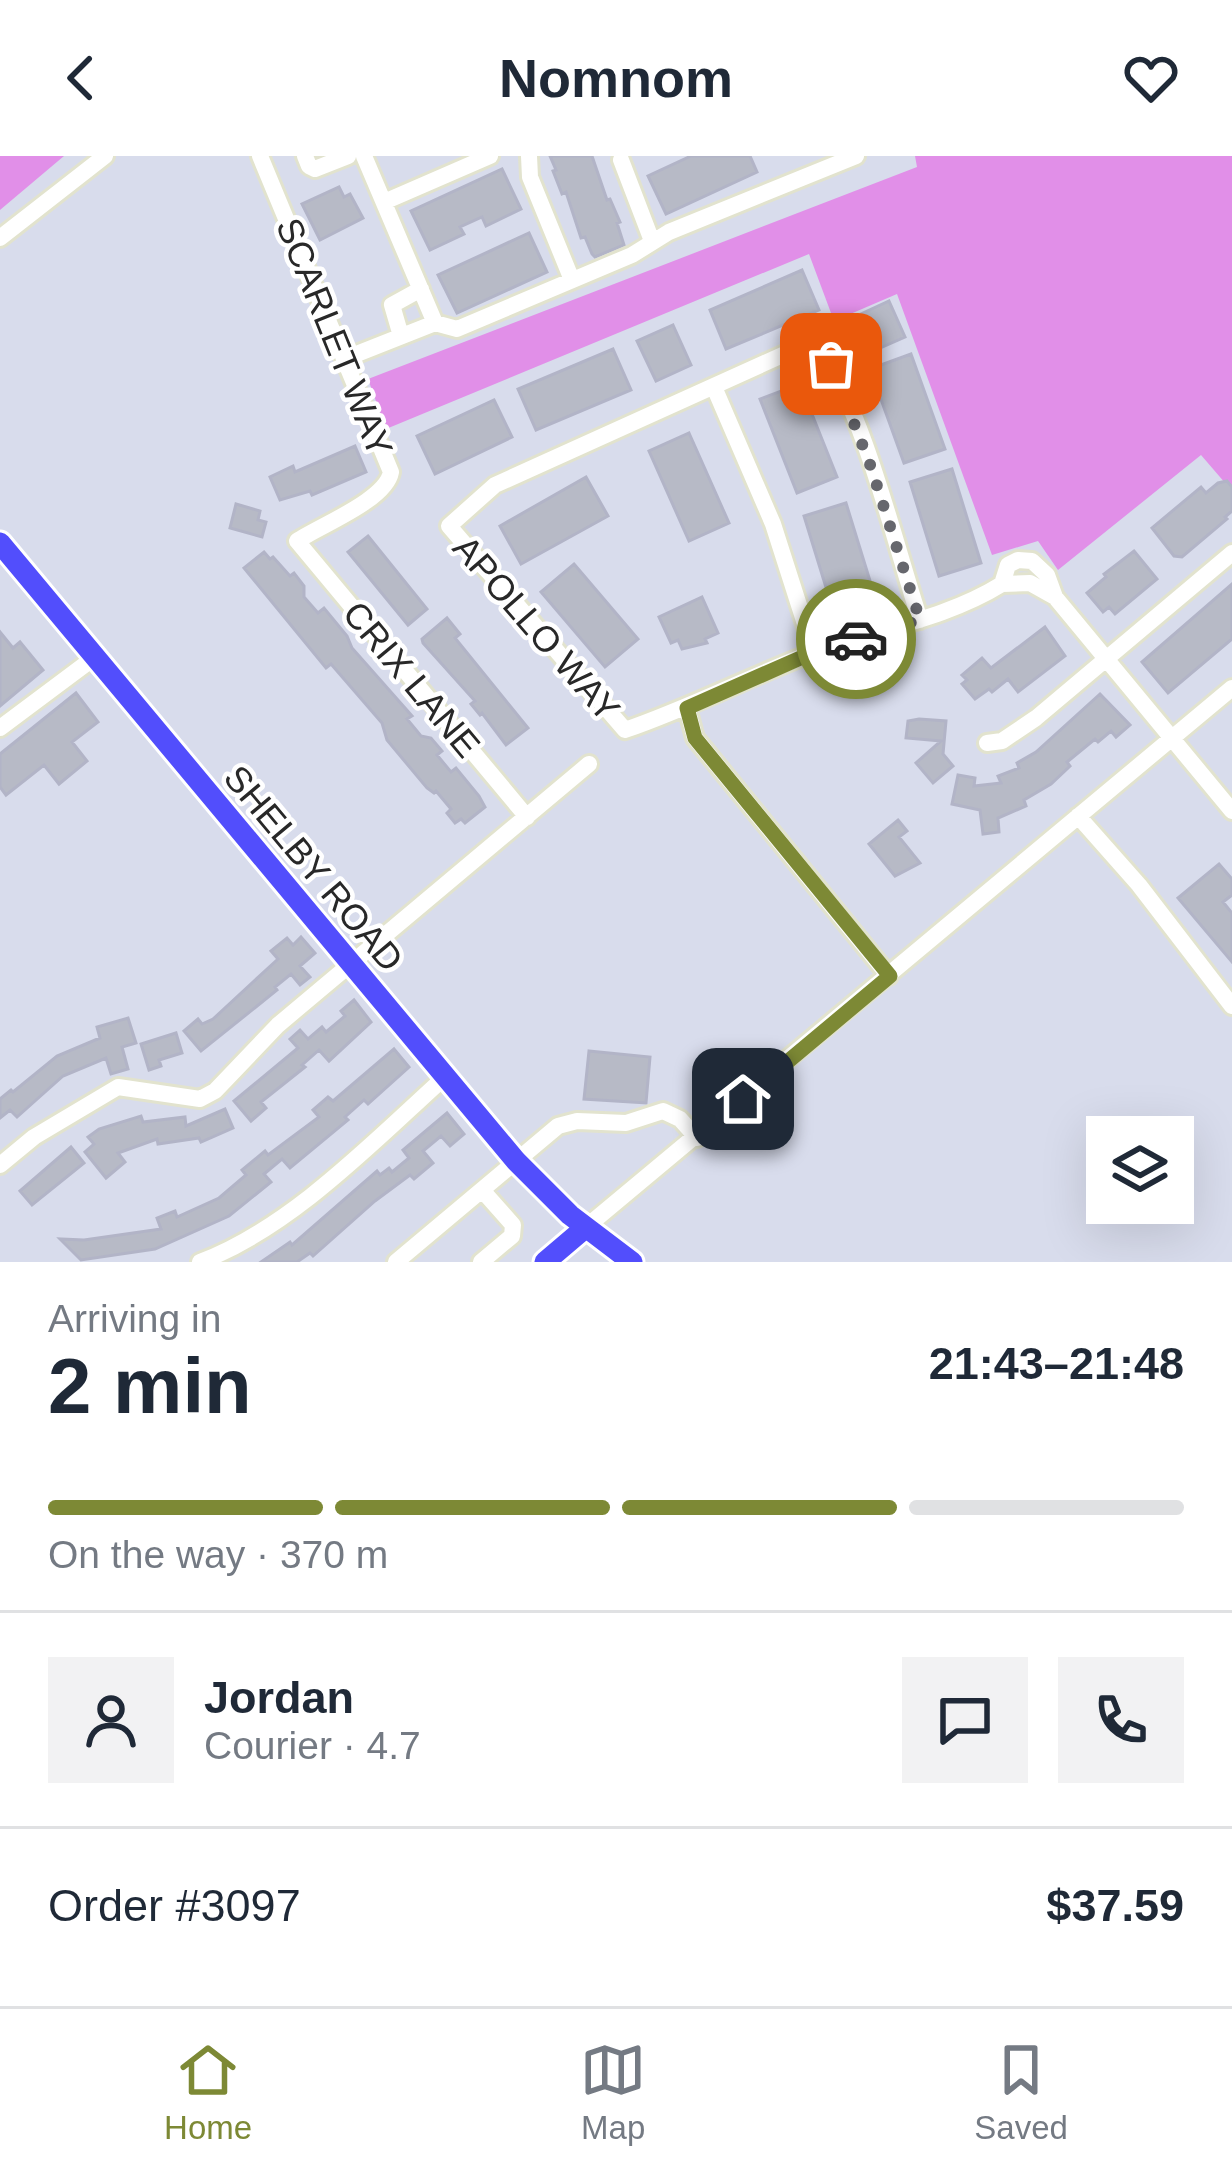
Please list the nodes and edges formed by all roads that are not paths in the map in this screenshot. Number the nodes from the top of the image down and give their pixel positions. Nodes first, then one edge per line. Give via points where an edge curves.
1 (105, 156) edge
2 (260, 156) edge
3 (305, 156) edge
4 (348, 156) edge
5 (364, 156) edge
6 (490, 156) edge
7 (529, 156) edge
8 (856, 156) edge
9 (624, 158) edge
10 (384, 202) junction
11 (0, 238) edge
12 (652, 241) junction
13 (572, 280) junction
14 (421, 289) junction
15 (436, 323) junction
16 (401, 336) junction
17 (344, 359) junction
18 (714, 387) junction
19 (297, 541) joint
20 (0, 543) edge
21 (1232, 553) edge
22 (8, 571) edge
23 (920, 620) junction
24 (814, 652) junction
25 (95, 657) junction
26 (1105, 659) junction
27 (1232, 688) edge
28 (687, 708) junction
29 (0, 728) edge
30 (1172, 739) junction
31 (987, 743) dead end
32 (590, 764) dead end
33 (1232, 811) edge
34 (1078, 816) junction
35 (526, 817) junction
36 (350, 963) junction
37 (890, 976) junction
38 (1232, 1006) edge
39 (446, 1076) junction
40 (697, 1138) junction
41 (516, 1161) junction
42 (0, 1165) edge
43 (482, 1190) junction
44 (585, 1228) junction
45 (406, 1258) edge
46 (200, 1262) edge
47 (481, 1262) edge
48 (545, 1262) edge
49 (632, 1262) edge

1 - 11 street
2 - 17 street, SCARLET WAY
3 - 4 street via 315,169
5 - 10 street
6 - 10 street
7 - 13 street
8 - 12 street
9 - 12 street
10 - 14 street
12 - 13 street
13 - 15 street via 457,329
14 - 15 street
14 - 16 street via 392,305
15 - 16 street
16 - 17 street
17 - 19 street, SCARLET WAY via 389,482
18 - 23 street via 798,348 820,347 871,467
18 - 24 street
18 - 28 street, APOLLO WAY via 495,485 449,526 625,730
19 - 35 street, CRIX LANE
20 - 22 main road, SHELBY ROAD
21 - 26 street
22 - 25 main road, SHELBY ROAD
23 - 24 street
23 - 26 street via 968,604 1002,584 1008,566 1032,561
24 - 28 street
25 - 29 street
25 - 36 main road, SHELBY ROAD
26 - 30 street
26 - 31 street via 1036,718
27 - 30 street
28 - 37 street via 695,738
30 - 33 street
30 - 34 street
32 - 35 street
34 - 37 street
34 - 38 street
35 - 36 street
36 - 39 main road, SHELBY ROAD
36 - 42 street via 215,1091 200,1099 118,1087
37 - 40 street
39 - 41 main road, SHELBY ROAD
39 - 46 street via 261,1232
40 - 41 street via 663,1111 626,1123 577,1121 557,1126
40 - 44 street
41 - 43 street
41 - 44 main road, SHELBY ROAD
43 - 45 street
43 - 47 street via 513,1225
44 - 48 main road
44 - 49 main road, SHELBY ROAD

